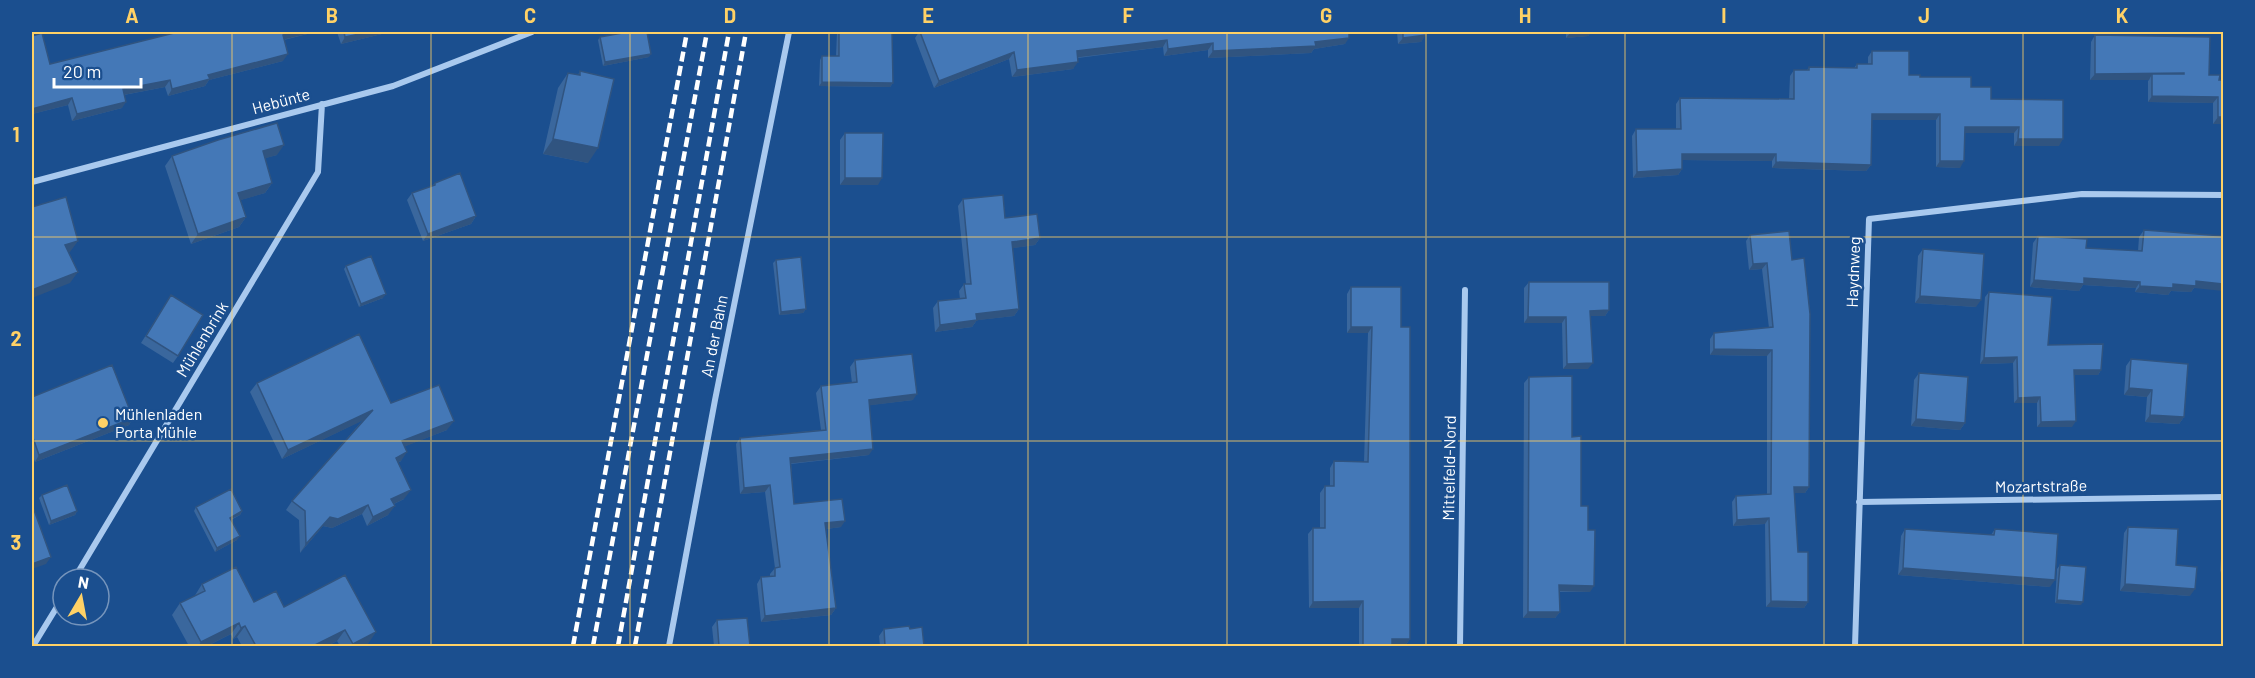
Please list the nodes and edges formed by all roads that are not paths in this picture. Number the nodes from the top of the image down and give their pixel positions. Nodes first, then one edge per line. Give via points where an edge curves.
1 (532, 32) edge
2 (789, 32) edge
3 (322, 104) junction
4 (32, 182) edge
5 (2223, 195) edge
6 (1465, 290) dead end
7 (2223, 497) edge
8 (1859, 502) junction
9 (81, 567) edge
10 (51, 617) edge
11 (33, 646) edge
12 (669, 646) edge
13 (1461, 646) edge
14 (1855, 646) edge

1 - 3 street, Hebünte via 393,86
2 - 12 street, An der Bahn
3 - 4 street, Hebünte
3 - 9 street, Mühlenbrink via 318,172
5 - 8 street, Haydnweg via 2082,194 1869,219
6 - 13 street, Mittelfeld-Nord
7 - 8 street, Mozartstraße
8 - 14 street, Haydnweg
10 - 11 street

